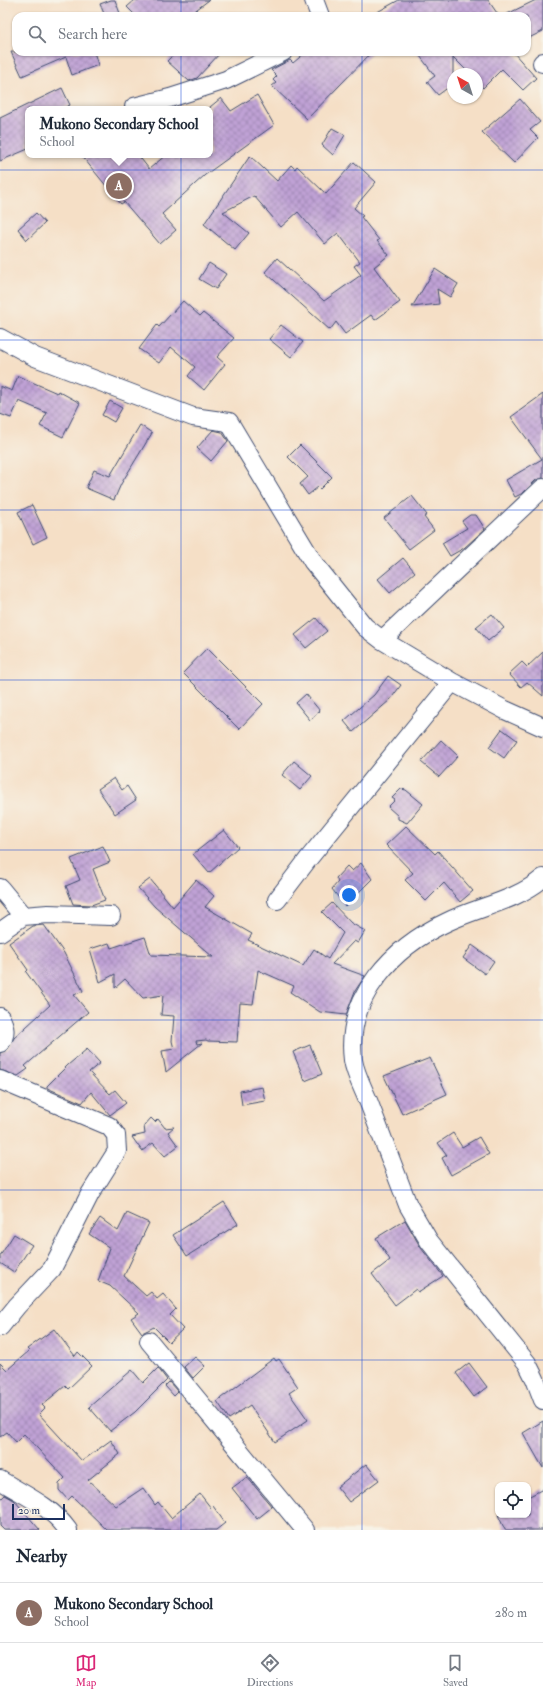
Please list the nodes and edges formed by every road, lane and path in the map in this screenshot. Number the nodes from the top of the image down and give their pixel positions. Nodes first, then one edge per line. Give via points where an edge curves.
1 (314, 0) edge
2 (318, 12) edge
3 (275, 56) edge
4 (138, 106) edge
5 (0, 338) edge
6 (543, 488) edge
7 (382, 640) junction
8 (452, 682) junction
9 (543, 727) edge
10 (543, 878) edge
11 (0, 888) edge
12 (277, 900) dead end
13 (23, 916) junction
14 (111, 916) dead end
15 (0, 932) edge
16 (0, 1080) edge
17 (0, 1327) edge
18 (149, 1341) dead end
19 (543, 1400) edge
20 (0, 1480) edge
21 (68, 1530) edge
22 (305, 1530) edge

1 - 2 street
3 - 4 street via 226,80
5 - 7 street via 35,357 193,417 229,422 313,562 365,627
6 - 7 street
7 - 8 street
8 - 9 street via 504,710
8 - 12 street
10 - 19 street via 524,891 446,922 419,938 385,965 365,994 354,1021 354,1061 408,1205 429,1241 527,1363
11 - 13 street
13 - 14 street
13 - 15 street
16 - 17 street via 109,1126 116,1133 117,1151 90,1194 52,1269
18 - 22 street
20 - 21 street via 37,1500 61,1520

